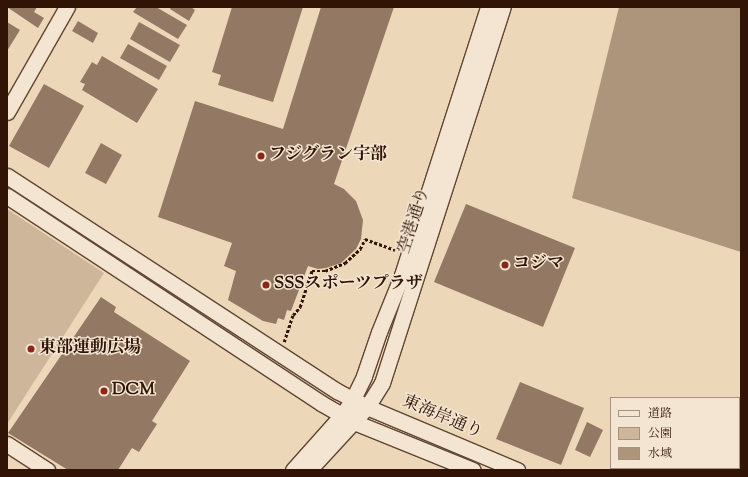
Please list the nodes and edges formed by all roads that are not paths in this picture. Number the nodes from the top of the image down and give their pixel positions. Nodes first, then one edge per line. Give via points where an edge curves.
1 (67, 7) edge
2 (488, 7) edge
3 (503, 7) edge
4 (7, 112) edge
5 (7, 176) edge
6 (7, 196) edge
7 (353, 400) junction
8 (367, 407) junction
9 (348, 418) junction
10 (7, 444) edge
11 (47, 470) edge
12 (293, 470) edge
13 (309, 470) edge
14 (473, 470) edge
15 (517, 470) edge

1 - 4 street
2 - 7 street, 空港通り via 402,275
3 - 8 street, 空港通り via 384,376
5 - 7 street, 東海岸通り
6 - 9 street
7 - 8 street, 東海岸通り
7 - 9 street, 空港通り
8 - 9 street, 空港通り
8 - 15 street, 東海岸通り
9 - 12 street, 空港通り
9 - 13 street, 空港通り
9 - 14 street
10 - 11 street

